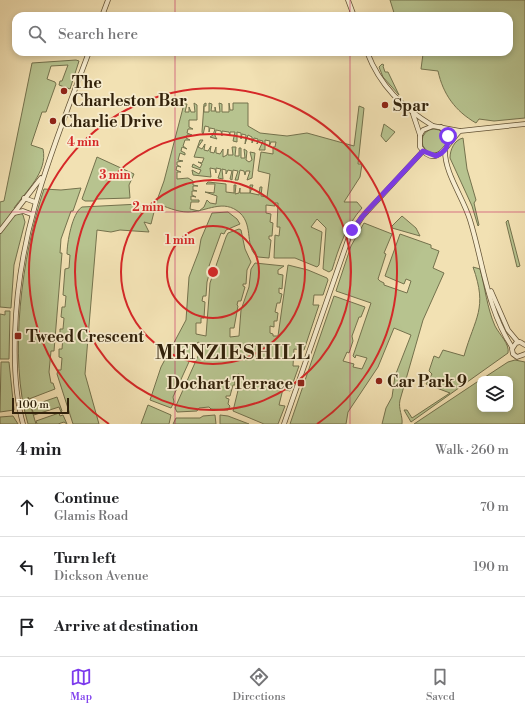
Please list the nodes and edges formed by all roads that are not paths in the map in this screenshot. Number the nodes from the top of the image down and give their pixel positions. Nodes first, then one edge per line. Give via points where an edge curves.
1 (108, 0) edge
2 (348, 0) edge
3 (104, 12) edge
4 (352, 12) edge
5 (88, 56) edge
6 (369, 56) edge
7 (413, 114) junction
8 (525, 124) edge
9 (433, 126) junction
10 (440, 127) junction
11 (460, 132) junction
12 (420, 135) junction
13 (449, 143) junction
14 (423, 151) junction
15 (445, 151) junction
16 (436, 156) junction
17 (445, 162) junction
18 (43, 176) junction
19 (24, 198) junction
20 (35, 202) junction
21 (13, 213) junction
22 (31, 214) junction
23 (0, 232) edge
24 (487, 283) junction
25 (518, 342) junction
26 (525, 345) edge
27 (512, 347) junction
28 (524, 356) edge
29 (23, 424) edge
30 (284, 424) edge

1 - 3 street
2 - 4 street
5 - 18 street
6 - 7 street via 383,83
7 - 9 street
7 - 12 street
8 - 11 street
9 - 10 street
9 - 12 street via 423,130
10 - 11 street
10 - 13 street via 445,131
11 - 13 street
12 - 14 street via 420,146
13 - 15 street
14 - 16 street
14 - 30 street via 362,216 349,237
15 - 16 street
15 - 17 street
16 - 17 street
17 - 24 street via 469,219
18 - 19 street
18 - 20 street
19 - 20 street
19 - 21 street
20 - 22 street
21 - 22 street via 23,211
21 - 23 street
22 - 29 street via 20,266 15,325 16,385
24 - 25 street via 508,330
24 - 27 street via 496,319
25 - 26 street
25 - 27 street
27 - 28 street via 515,356

